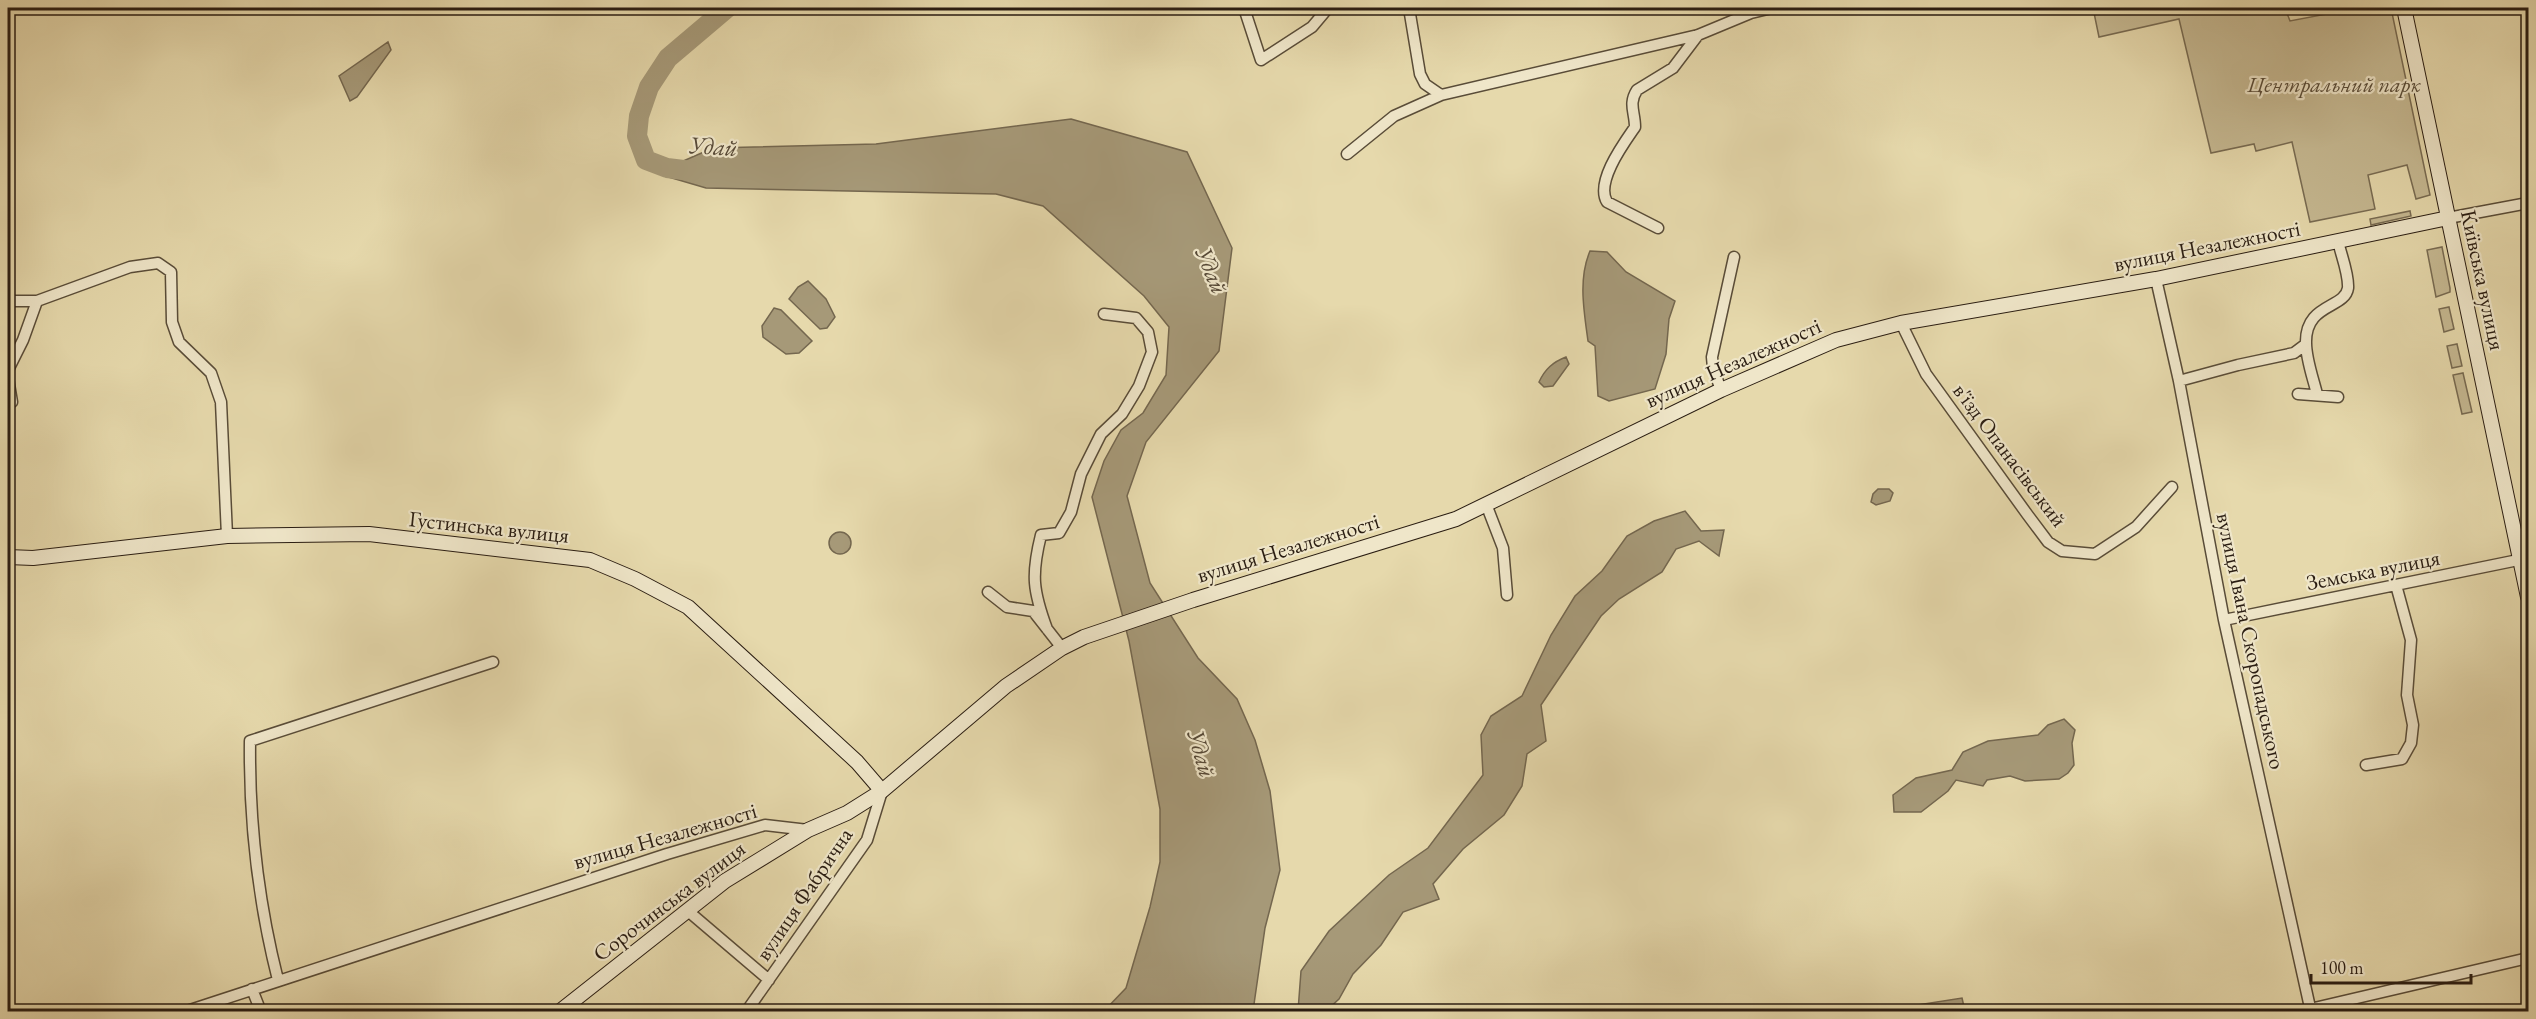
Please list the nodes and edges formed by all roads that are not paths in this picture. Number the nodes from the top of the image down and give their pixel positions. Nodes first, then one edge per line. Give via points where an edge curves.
1 (1244, 8) edge
2 (1328, 8) edge
3 (1410, 8) edge
4 (1772, 8) edge
5 (2404, 8) edge
6 (1750, 10) edge
7 (1698, 35) junction
8 (1441, 95) junction
9 (1347, 154) dead end
10 (2529, 202) edge
11 (2448, 218) junction
12 (1658, 228) dead end
13 (2338, 242) junction
14 (1734, 257) dead end
15 (2156, 279) junction
16 (8, 301) edge
17 (37, 301) junction
18 (1104, 314) dead end
19 (1901, 323) junction
20 (2306, 344) junction
21 (8, 370) edge
22 (8, 378) edge
23 (2180, 381) junction
24 (1721, 390) junction
25 (2298, 394) dead end
26 (2317, 394) junction
27 (2338, 397) dead end
28 (12, 402) dead end
29 (2172, 487) dead end
30 (1486, 504) junction
31 (227, 536) junction
32 (8, 557) edge
33 (2525, 559) edge
34 (2396, 585) junction
35 (988, 592) dead end
36 (1507, 596) dead end
37 (2529, 597) edge
38 (2224, 620) junction
39 (1047, 629) junction
40 (1062, 648) junction
41 (493, 662) dead end
42 (2366, 765) dead end
43 (882, 791) junction
44 (808, 830) junction
45 (687, 911) junction
46 (2529, 958) edge
47 (279, 980) junction
48 (769, 980) junction
49 (252, 989) junction
50 (2311, 1010) edge
51 (184, 1011) edge
52 (261, 1011) edge
53 (559, 1011) edge
54 (747, 1011) edge

1 - 2 street via 1261,60 1312,27
3 - 8 street via 1420,74 1425,84
4 - 6 street
5 - 11 main road, Київська вулиця
6 - 7 street
7 - 8 street
7 - 12 street via 1673,68 1637,90 1631,105 1635,127 1614,158 1604,191 1607,202
8 - 9 street via 1394,116
10 - 11 street
11 - 13 main road, вулиця Незалежності
11 - 33 main road, Київська вулиця
13 - 15 main road, вулиця Незалежності
13 - 20 street via 2348,288 2343,298 2320,309 2310,321
14 - 24 street via 1712,357
15 - 19 main road, вулиця Незалежності
15 - 23 street, вулиця Івана Скоропадського
16 - 17 street
17 - 21 street
17 - 31 street via 130,267 158,263 171,272 172,322 178,342 211,372 221,402
18 - 39 street via 1136,318 1148,332 1152,352 1139,386 1122,414 1101,434 1059,533 1041,535 1035,558 1034,594
19 - 24 main road, вулиця Незалежності via 1836,340
19 - 29 street, в'їзд Опанасівський via 1926,374 2034,524 2048,542 2062,551 2095,554 2136,527
20 - 23 street via 2294,353
20 - 26 street
22 - 28 street
23 - 38 street, вулиця Івана Скоропадського
24 - 30 main road, вулиця Незалежності
25 - 26 street
26 - 27 street
30 - 36 street via 1503,548
30 - 40 main road, вулиця Незалежності via 1456,519 1193,600
31 - 32 main road, Густинська вулиця via 33,558
31 - 43 main road, Густинська вулиця via 369,534 590,560 688,607 857,762
33 - 34 street, Земська вулиця
33 - 37 main road, Київська вулиця
34 - 38 street, Земська вулиця
34 - 42 street via 2411,640 2406,695 2413,725 2411,743 2402,759
35 - 39 street via 1007,607 1033,611
38 - 50 street, вулиця Івана Скоропадського
39 - 40 street
40 - 43 main road, вулиця Незалежності via 1006,686
41 - 47 street via 250,741 254,859 264,924
43 - 44 main road, вулиця Незалежності via 847,813
43 - 48 street, вулиця Фабрична via 867,840
44 - 45 main road, Сорочинська вулиця via 725,881
44 - 47 street, вулиця Незалежності via 765,825
45 - 48 street
45 - 53 main road, Сорочинська вулиця
46 - 50 street
47 - 49 street, вулиця Незалежності
48 - 54 street, вулиця Фабрична
49 - 51 street, вулиця Незалежності
49 - 52 street

